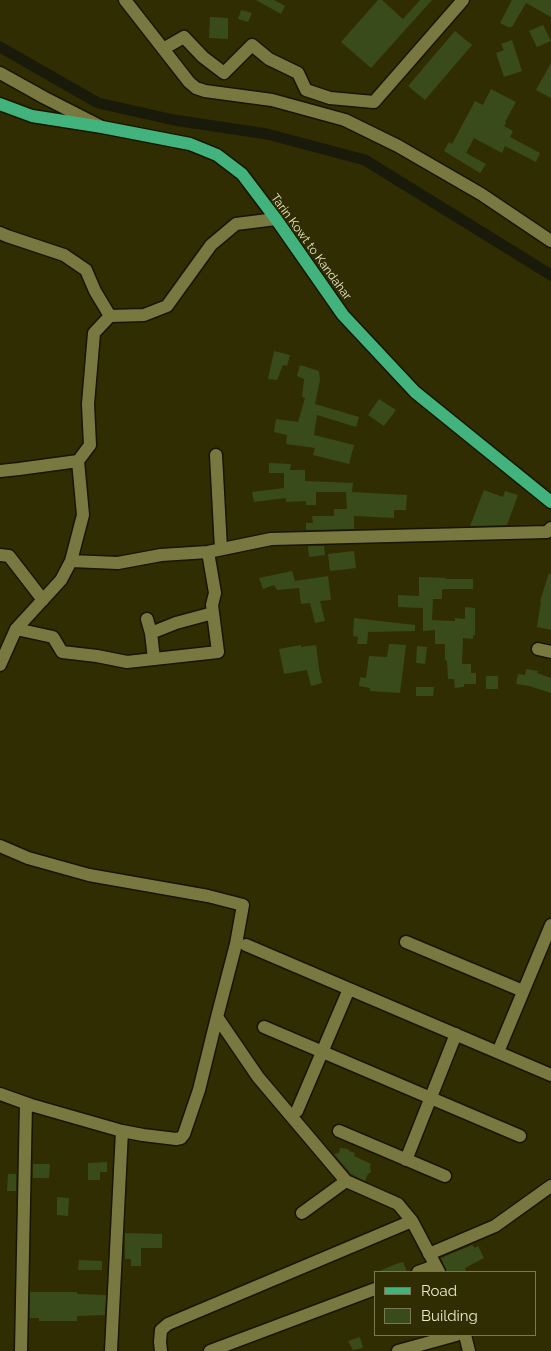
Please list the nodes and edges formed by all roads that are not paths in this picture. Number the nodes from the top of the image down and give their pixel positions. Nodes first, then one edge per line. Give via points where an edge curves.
1 (124, 0) edge
2 (463, 0) edge
3 (163, 48) junction
4 (0, 73) edge
5 (0, 104) edge
6 (102, 127) junction
7 (276, 219) junction
8 (0, 232) edge
9 (551, 241) edge
10 (110, 316) junction
11 (216, 455) dead end
12 (78, 461) junction
13 (0, 470) edge
14 (551, 502) edge
15 (551, 528) edge
16 (221, 550) junction
17 (208, 552) junction
18 (0, 555) edge
19 (71, 560) junction
20 (43, 600) junction
21 (213, 613) junction
22 (147, 619) dead end
23 (16, 629) junction
24 (151, 633) junction
25 (538, 649) dead end
26 (551, 652) edge
27 (154, 659) junction
28 (0, 666) edge
29 (0, 846) edge
30 (551, 924) edge
31 (406, 942) dead end
32 (246, 945) dead end
33 (350, 989) junction
34 (523, 991) junction
35 (217, 1017) junction
36 (264, 1027) dead end
37 (456, 1034) junction
38 (322, 1052) junction
39 (498, 1052) junction
40 (551, 1075) edge
41 (0, 1094) edge
42 (430, 1098) junction
43 (26, 1103) junction
44 (297, 1111) dead end
45 (122, 1131) junction
46 (339, 1131) dead end
47 (520, 1136) dead end
48 (406, 1160) junction
49 (445, 1176) dead end
50 (346, 1181) junction
51 (551, 1186) edge
52 (302, 1213) dead end
53 (412, 1221) junction
54 (434, 1264) edge
55 (420, 1271) edge
56 (374, 1289) edge
57 (452, 1336) edge
58 (464, 1336) edge
59 (21, 1351) edge
60 (111, 1351) edge
61 (161, 1351) edge
62 (210, 1351) edge
63 (398, 1351) edge
64 (469, 1351) edge

1 - 3 street
2 - 3 street via 374,102 330,98 306,90 298,73 252,45 224,73 202,57 184,37
3 - 9 street via 196,88 272,100 345,120 481,194
4 - 6 street
5 - 6 main road, Tarin Kowt to Kandahar via 32,116
6 - 7 main road, Tarin Kowt to Kandahar via 190,144 217,155 242,174
7 - 10 street via 236,224 211,245 167,306 144,315
7 - 14 main road, Tarin Kowt to Kandahar via 343,315 415,392
8 - 10 street via 64,255 86,270
10 - 12 street via 94,333 88,404 90,445
11 - 16 street
12 - 13 street
12 - 19 street via 83,515
15 - 16 street via 546,532 271,539
16 - 17 street
17 - 19 street via 161,555 118,563
17 - 21 street via 215,593
18 - 20 street via 9,556
19 - 20 street via 61,580
20 - 23 street
21 - 24 street
21 - 27 street via 218,652
22 - 24 street
23 - 27 street via 53,637 62,652 127,662
23 - 28 street
24 - 27 street
25 - 26 street
29 - 35 street via 28,858 89,875 244,905
30 - 34 street
31 - 34 street
32 - 33 street
33 - 37 street
33 - 38 street
34 - 39 street
35 - 45 street via 199,1090 181,1138 176,1140
35 - 50 street via 258,1076
36 - 38 street
37 - 39 street
37 - 42 street
38 - 42 street
38 - 44 street
39 - 40 street
41 - 43 street
42 - 47 street
42 - 48 street
43 - 45 street
43 - 59 street
45 - 60 street
46 - 48 street
48 - 49 street
50 - 52 street
50 - 53 street via 398,1204
51 - 54 street via 496,1226
53 - 54 street
53 - 61 street via 168,1324 161,1330
54 - 55 street
56 - 62 street
57 - 63 street
58 - 64 street

